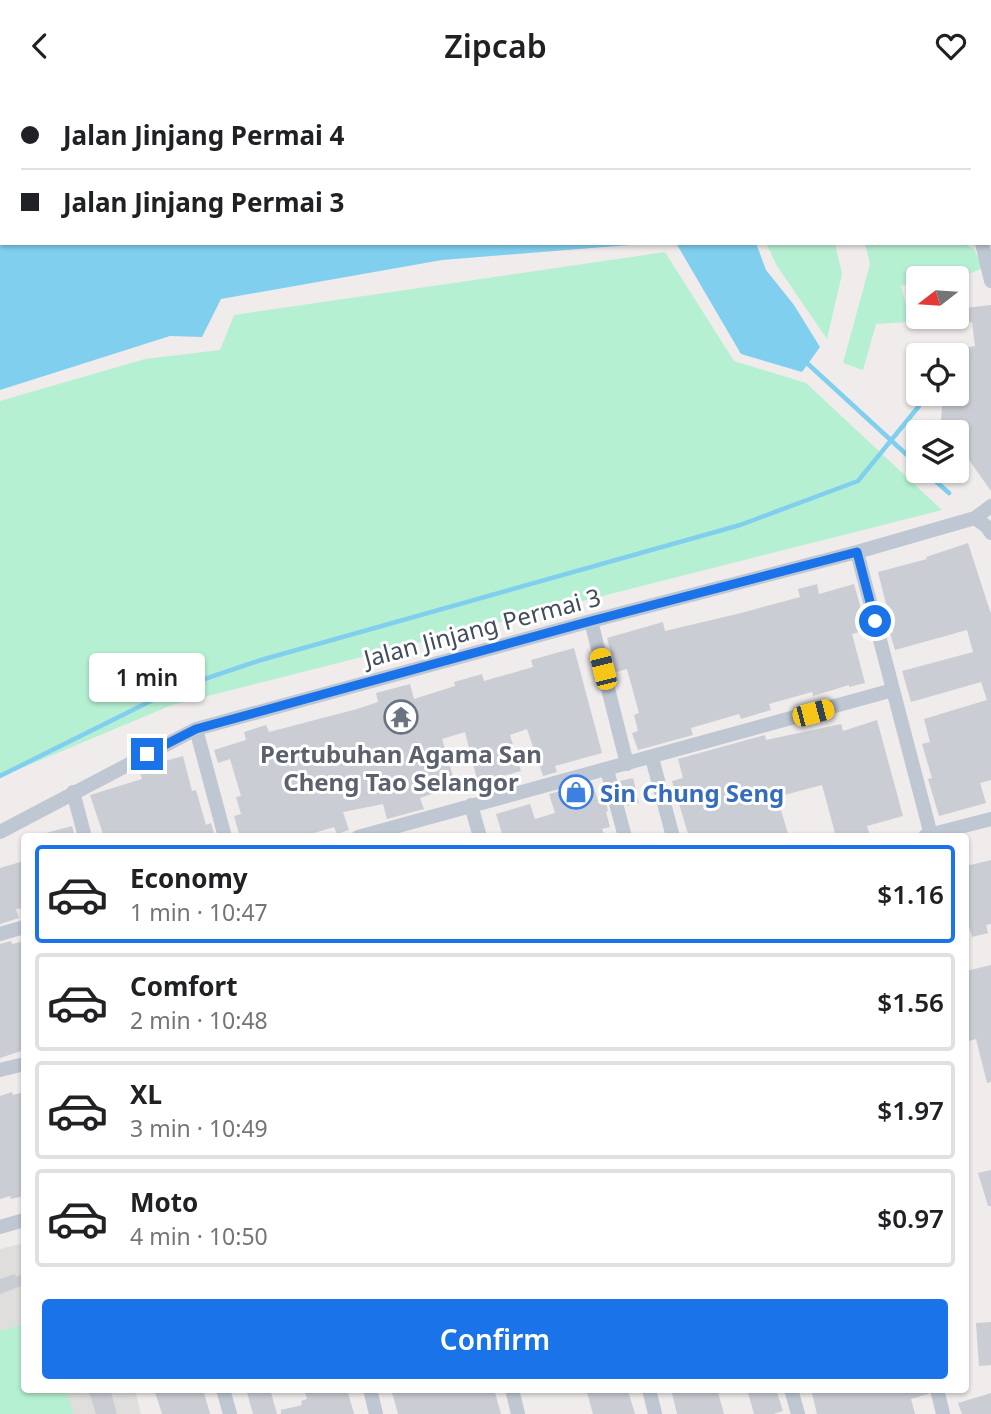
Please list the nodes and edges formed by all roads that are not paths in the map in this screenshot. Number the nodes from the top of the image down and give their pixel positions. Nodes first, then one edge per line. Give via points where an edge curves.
1 (982, 245) edge
2 (991, 281) edge
3 (991, 506) edge
4 (975, 518) junction
5 (991, 533) edge
6 (857, 552) junction
7 (591, 621) junction
8 (893, 690) junction
9 (196, 729) junction
10 (652, 758) junction
11 (627, 764) junction
12 (607, 770) junction
13 (73, 792) junction
14 (471, 805) junction
15 (991, 819) edge
16 (0, 832) edge
17 (84, 833) edge
18 (224, 833) edge
19 (372, 833) edge
20 (479, 833) edge
21 (624, 833) edge
22 (672, 833) edge
23 (927, 833) edge
24 (939, 833) edge
25 (21, 928) edge
26 (0, 934) edge
27 (21, 1065) edge
28 (0, 1070) edge
29 (21, 1221) edge
30 (0, 1227) edge
31 (224, 1393) edge
32 (371, 1393) edge
33 (513, 1393) edge
34 (650, 1393) edge
35 (792, 1393) edge
36 (938, 1393) edge
37 (230, 1414) edge
38 (376, 1414) edge
39 (518, 1414) edge
40 (655, 1414) edge
41 (798, 1414) edge
42 (943, 1414) edge

1 - 2 street
3 - 4 street, Jalan Jinjang Permai 3
4 - 5 street
4 - 6 street, Jalan Jinjang Permai 3
6 - 7 street, Jalan Jinjang Permai 3
6 - 8 street
7 - 9 street, Jalan Jinjang Permai 3
7 - 11 street
8 - 10 street
8 - 23 street
9 - 13 street, Jalan Jinjang Permai 3
9 - 18 street
10 - 11 street
10 - 22 street
11 - 12 street
12 - 14 street
12 - 21 street
13 - 16 street, Jalan Jinjang Permai 3
13 - 17 street
14 - 19 street
14 - 20 street
15 - 24 street
25 - 26 street
27 - 28 street
29 - 30 street
31 - 37 street
32 - 38 street
33 - 39 street
34 - 40 street
35 - 41 street
36 - 42 street

